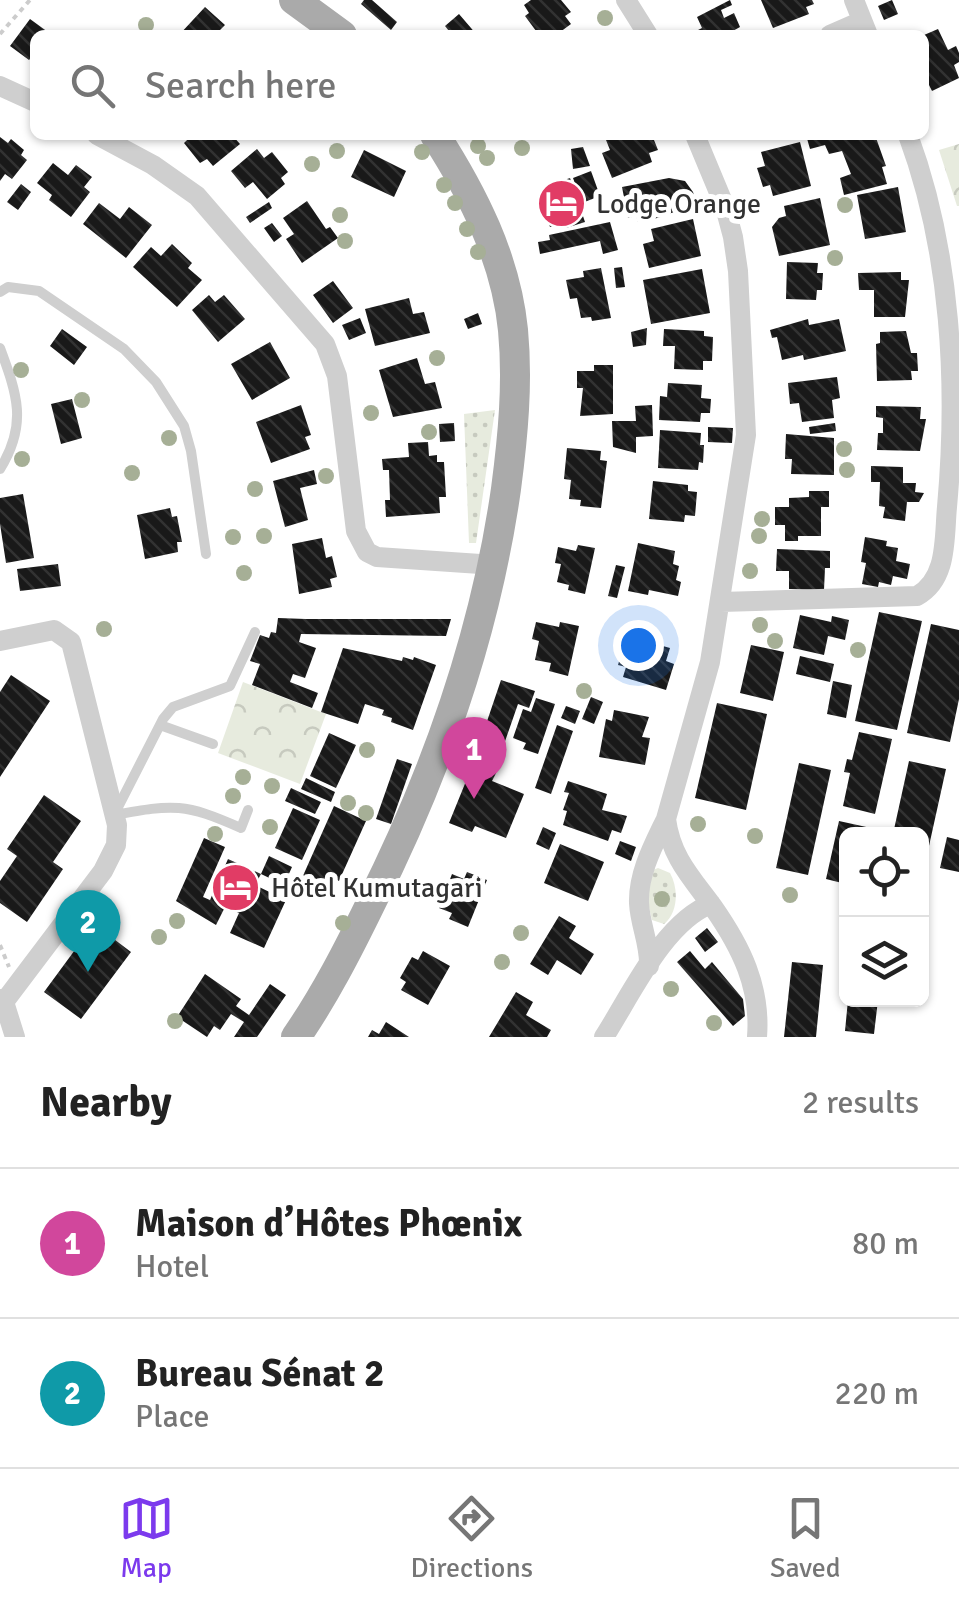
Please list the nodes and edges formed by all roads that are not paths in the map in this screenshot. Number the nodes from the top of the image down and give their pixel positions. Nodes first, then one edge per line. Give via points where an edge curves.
1 (294, 0) edge
2 (626, 0) edge
3 (854, 0) edge
4 (865, 28) edge
5 (335, 30) edge
6 (645, 30) edge
7 (0, 86) edge
8 (30, 100) edge
9 (106, 140) edge
10 (438, 140) edge
11 (697, 140) edge
12 (909, 140) edge
13 (0, 292) edge
14 (0, 348) edge
15 (0, 469) edge
16 (206, 554) dead end
17 (495, 565) junction
18 (721, 602) junction
19 (255, 632) dead end
20 (0, 641) edge
21 (160, 725) junction
22 (213, 744) dead end
23 (248, 810) dead end
24 (114, 814) junction
25 (666, 819) junction
26 (711, 904) junction
27 (648, 968) junction
28 (2, 1000) edge
29 (15, 1037) edge
30 (296, 1037) edge
31 (604, 1037) edge
32 (757, 1037) edge

1 - 5 main road
2 - 6 street
3 - 4 street
7 - 8 street
9 - 17 street via 197,196 325,344 337,376 356,531 366,552
10 - 17 main road via 479,211 513,328 515,413
11 - 18 street via 733,236 745,381 744,458
12 - 18 street via 931,212 949,358 952,458 940,570 917,596
13 - 16 lane via 20,286 38,291 124,349 156,382 184,426
14 - 15 lane via 18,419 14,447
17 - 30 main road via 452,713 411,822
18 - 25 street
19 - 21 lane via 230,686 173,707
20 - 24 street via 54,630 71,642
21 - 22 lane
21 - 24 lane
23 - 24 lane via 241,828 196,808
24 - 28 street via 112,858
25 - 26 street via 676,858
25 - 27 street via 640,889
26 - 27 street via 680,922
26 - 32 street via 747,966 757,995
27 - 31 street
28 - 29 street

